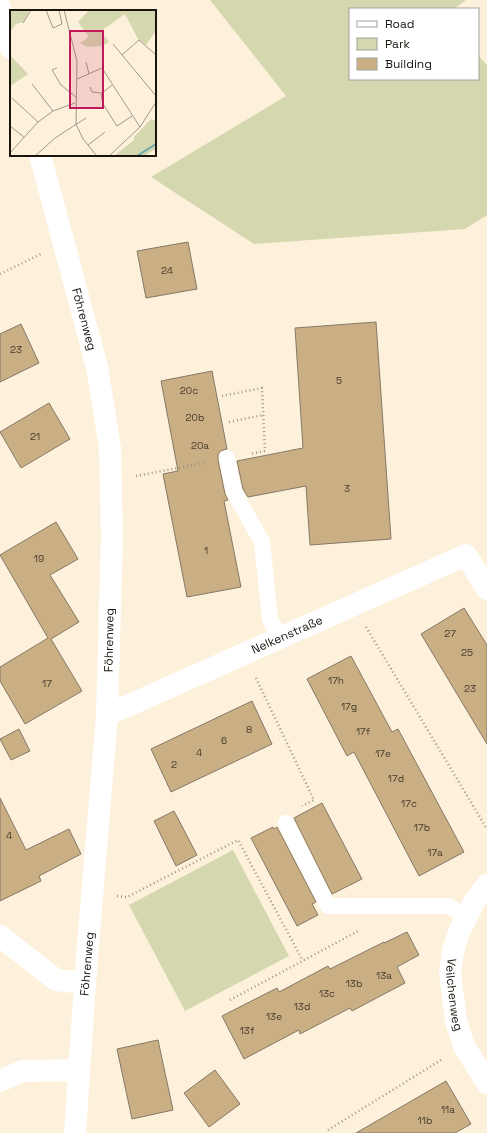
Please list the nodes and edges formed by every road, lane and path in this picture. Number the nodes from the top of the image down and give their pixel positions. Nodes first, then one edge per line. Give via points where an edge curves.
1 (0, 8) edge
2 (10, 44) edge
3 (40, 156) edge
4 (64, 242) junction
5 (0, 274) edge
6 (263, 415) dead end
7 (228, 422) dead end
8 (227, 458) dead end
9 (487, 589) edge
10 (353, 606) junction
11 (280, 638) junction
12 (244, 654) junction
13 (108, 714) junction
14 (286, 823) joint
15 (487, 829) edge
16 (487, 885) edge
17 (92, 894) junction
18 (394, 906) junction
19 (467, 916) junction
20 (0, 936) edge
21 (303, 961) junction
22 (85, 983) junction
23 (230, 1000) dead end
24 (464, 1046) junction
25 (79, 1070) junction
26 (0, 1081) edge
27 (487, 1083) edge
28 (328, 1130) dead end
29 (75, 1133) edge

1 - 2 street
3 - 4 street, Föhrenweg
4 - 5 path
4 - 13 street, Föhrenweg via 97,367 110,448 112,536
6 - 7 path
8 - 11 lane via 234,492 262,542 270,619
9 - 10 street, Nelkenstraße via 466,555
10 - 11 street, Nelkenstraße
10 - 15 path
11 - 12 street, Nelkenstraße
12 - 13 street, Nelkenstraße
12 - 14 path via 314,800 286,814
13 - 17 street, Föhrenweg
14 - 18 lane via 328,906
16 - 19 street, Veilchenweg
17 - 21 path via 127,897 238,840
17 - 22 street, Föhrenweg
18 - 19 lane via 448,906
18 - 21 path via 391,913
19 - 24 street, Veilchenweg via 453,951 450,973 456,1021
20 - 22 street via 56,980
21 - 23 path
22 - 25 street, Föhrenweg
24 - 27 street, Veilchenweg
24 - 28 path
25 - 26 street via 22,1071
25 - 29 street, Föhrenweg

